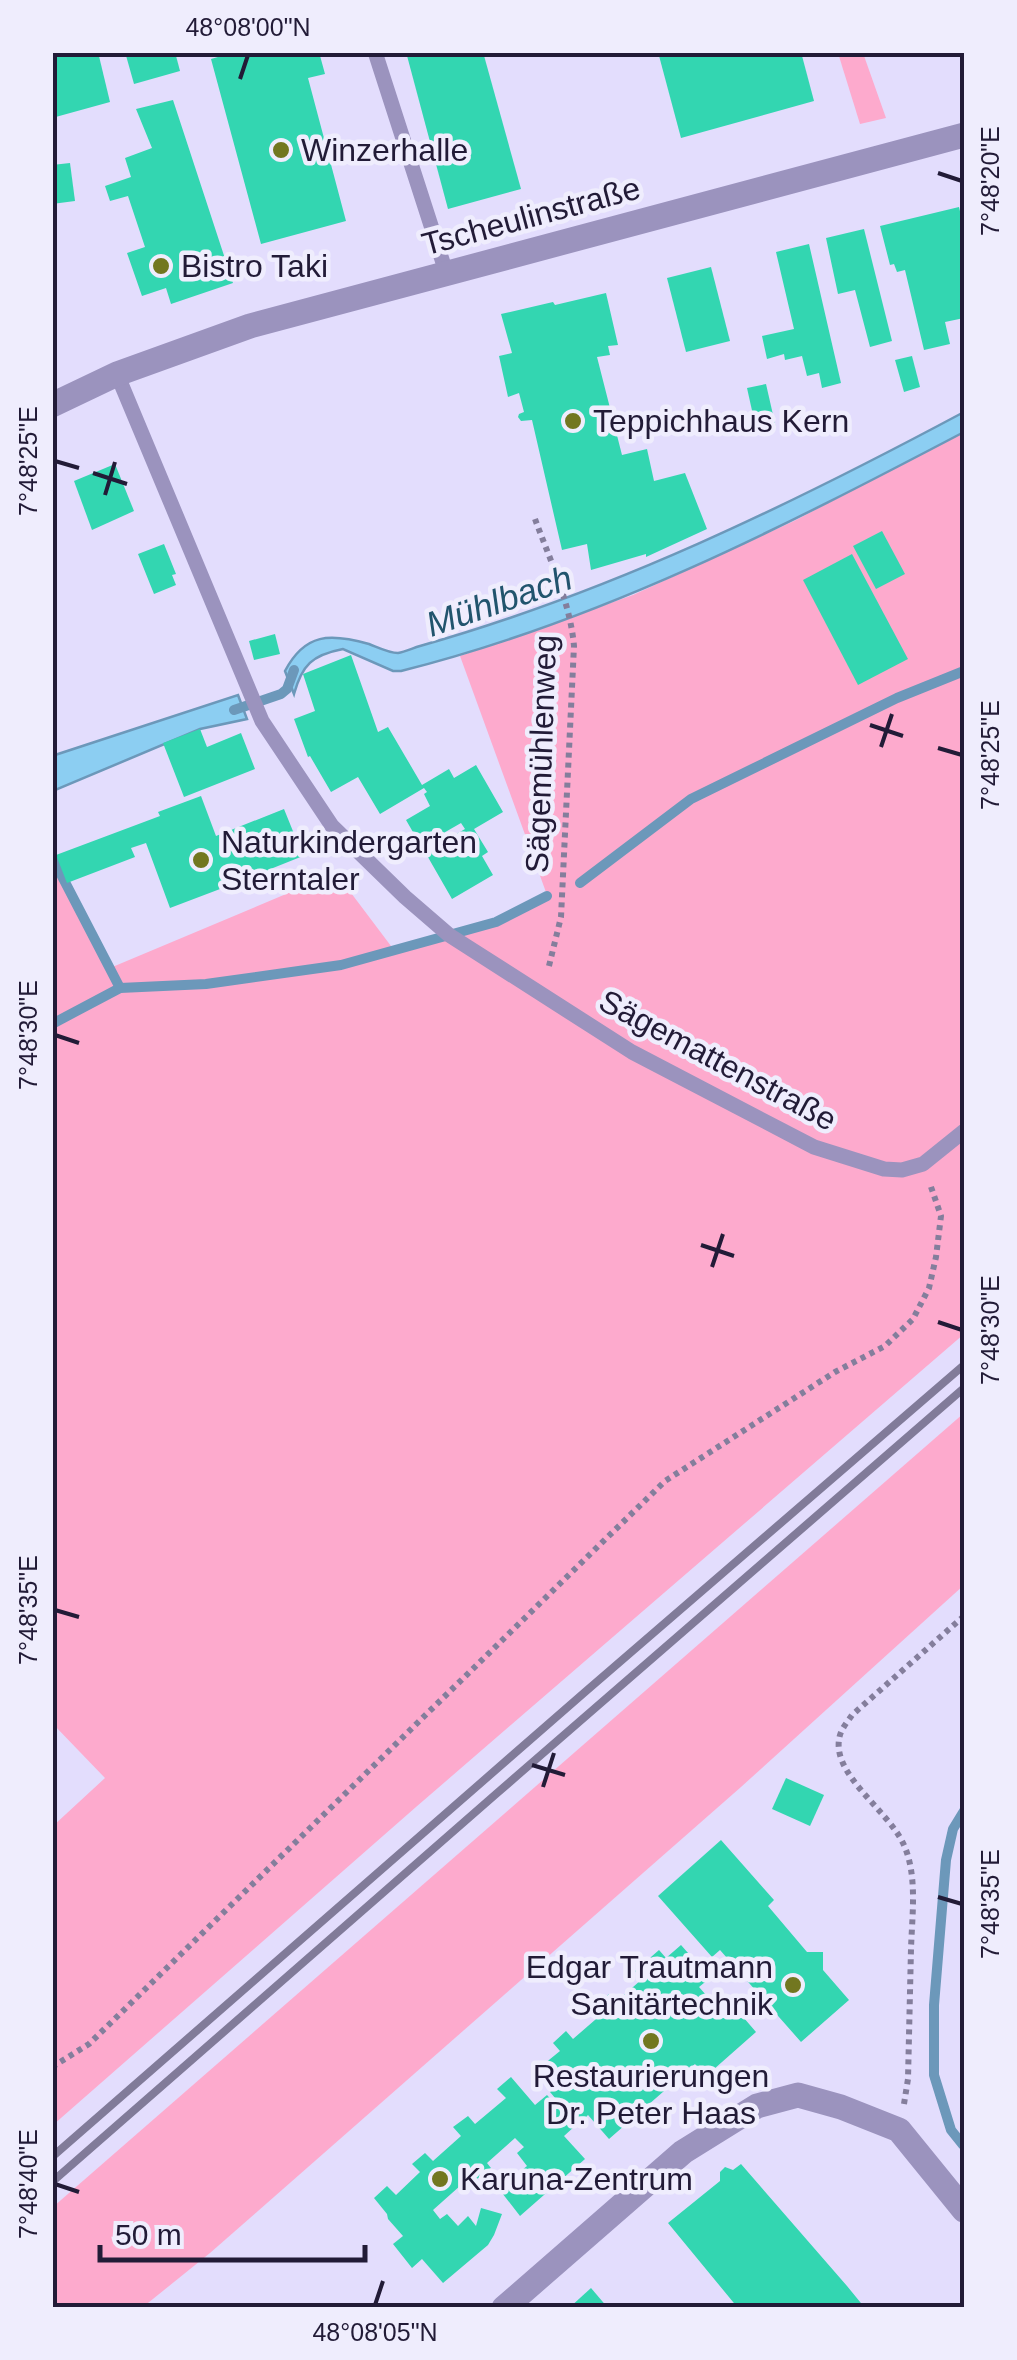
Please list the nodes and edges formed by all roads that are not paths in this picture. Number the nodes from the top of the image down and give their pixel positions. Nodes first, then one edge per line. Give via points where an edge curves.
1 (375, 52) edge
2 (964, 135) edge
3 (446, 272) junction
4 (117, 374) junction
5 (52, 405) edge
6 (964, 1130) edge
7 (964, 2210) edge
8 (504, 2308) edge

1 - 3 lane
2 - 3 street, Tscheulinstraße
3 - 4 street, Tscheulinstraße via 250,326
4 - 5 street, Tscheulinstraße
4 - 6 lane, Sägemattenstraße via 262,720 332,826 404,897 449,935 632,1052 814,1147 902,1170 924,1164
7 - 8 street via 899,2130 798,2095 758,2106 683,2152

